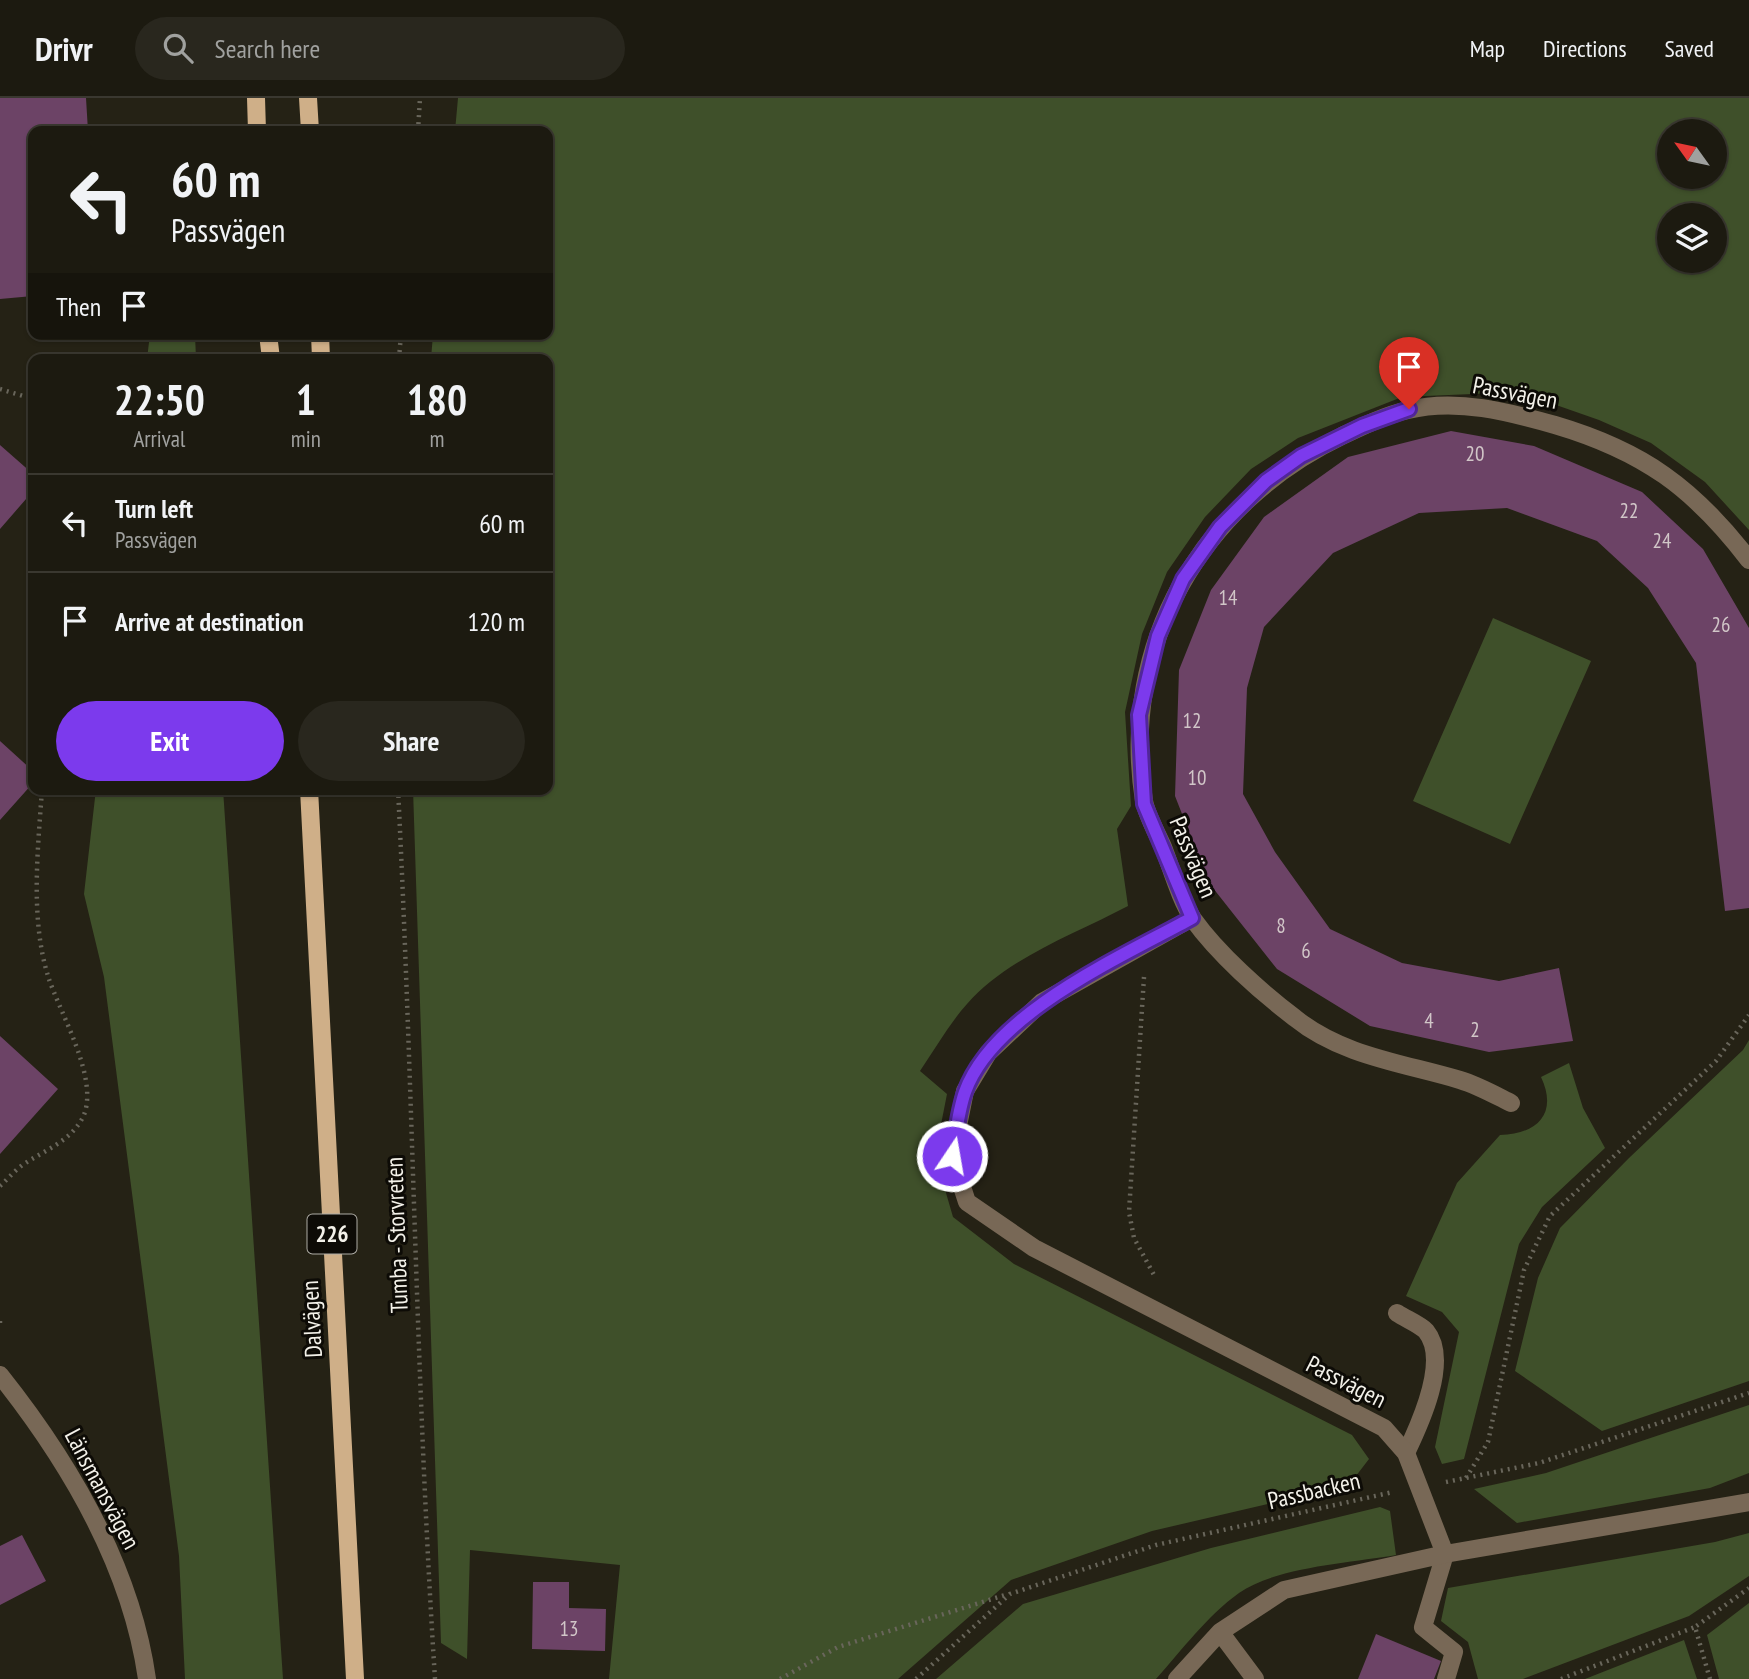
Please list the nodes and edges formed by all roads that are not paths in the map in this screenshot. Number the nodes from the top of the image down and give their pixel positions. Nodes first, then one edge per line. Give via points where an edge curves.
1 (256, 98) edge
2 (308, 98) edge
3 (320, 98) edge
4 (257, 126) edge
5 (310, 126) edge
6 (319, 126) edge
7 (1749, 560) edge
8 (309, 795) edge
9 (1192, 918) junction
10 (1511, 1103) dead end
11 (1397, 1313) dead end
12 (0, 1375) edge
13 (1406, 1453) junction
14 (1749, 1502) edge
15 (1445, 1554) junction
16 (1220, 1632) junction
17 (147, 1679) edge
18 (355, 1679) edge
19 (1177, 1679) edge
20 (1255, 1679) edge
21 (1446, 1679) edge

1 - 4 main road
2 - 5 main road
3 - 6 main road
7 - 9 street, Passvägen via 1690,492 1650,464 1604,441 1505,411 1455,406 1409,409 1301,456 1266,481 1220,527 1183,579 1158,636 1139,715 1144,804
8 - 18 main road, Dalvägen / 226
9 - 10 street, Passvägen via 1242,972 1298,1021 1369,1058 1463,1081
9 - 13 street, Passvägen via 1042,1002 988,1053 965,1091 952,1156 967,1202 1034,1248 1384,1428
11 - 13 street via 1424,1330 1434,1345 1424,1414
12 - 17 street, Länsmansvägen via 42,1428 108,1543 140,1634
13 - 15 street, Passvägen
14 - 15 street
15 - 16 street via 1284,1590
15 - 21 street via 1423,1627 1454,1652
16 - 19 street
16 - 20 street

